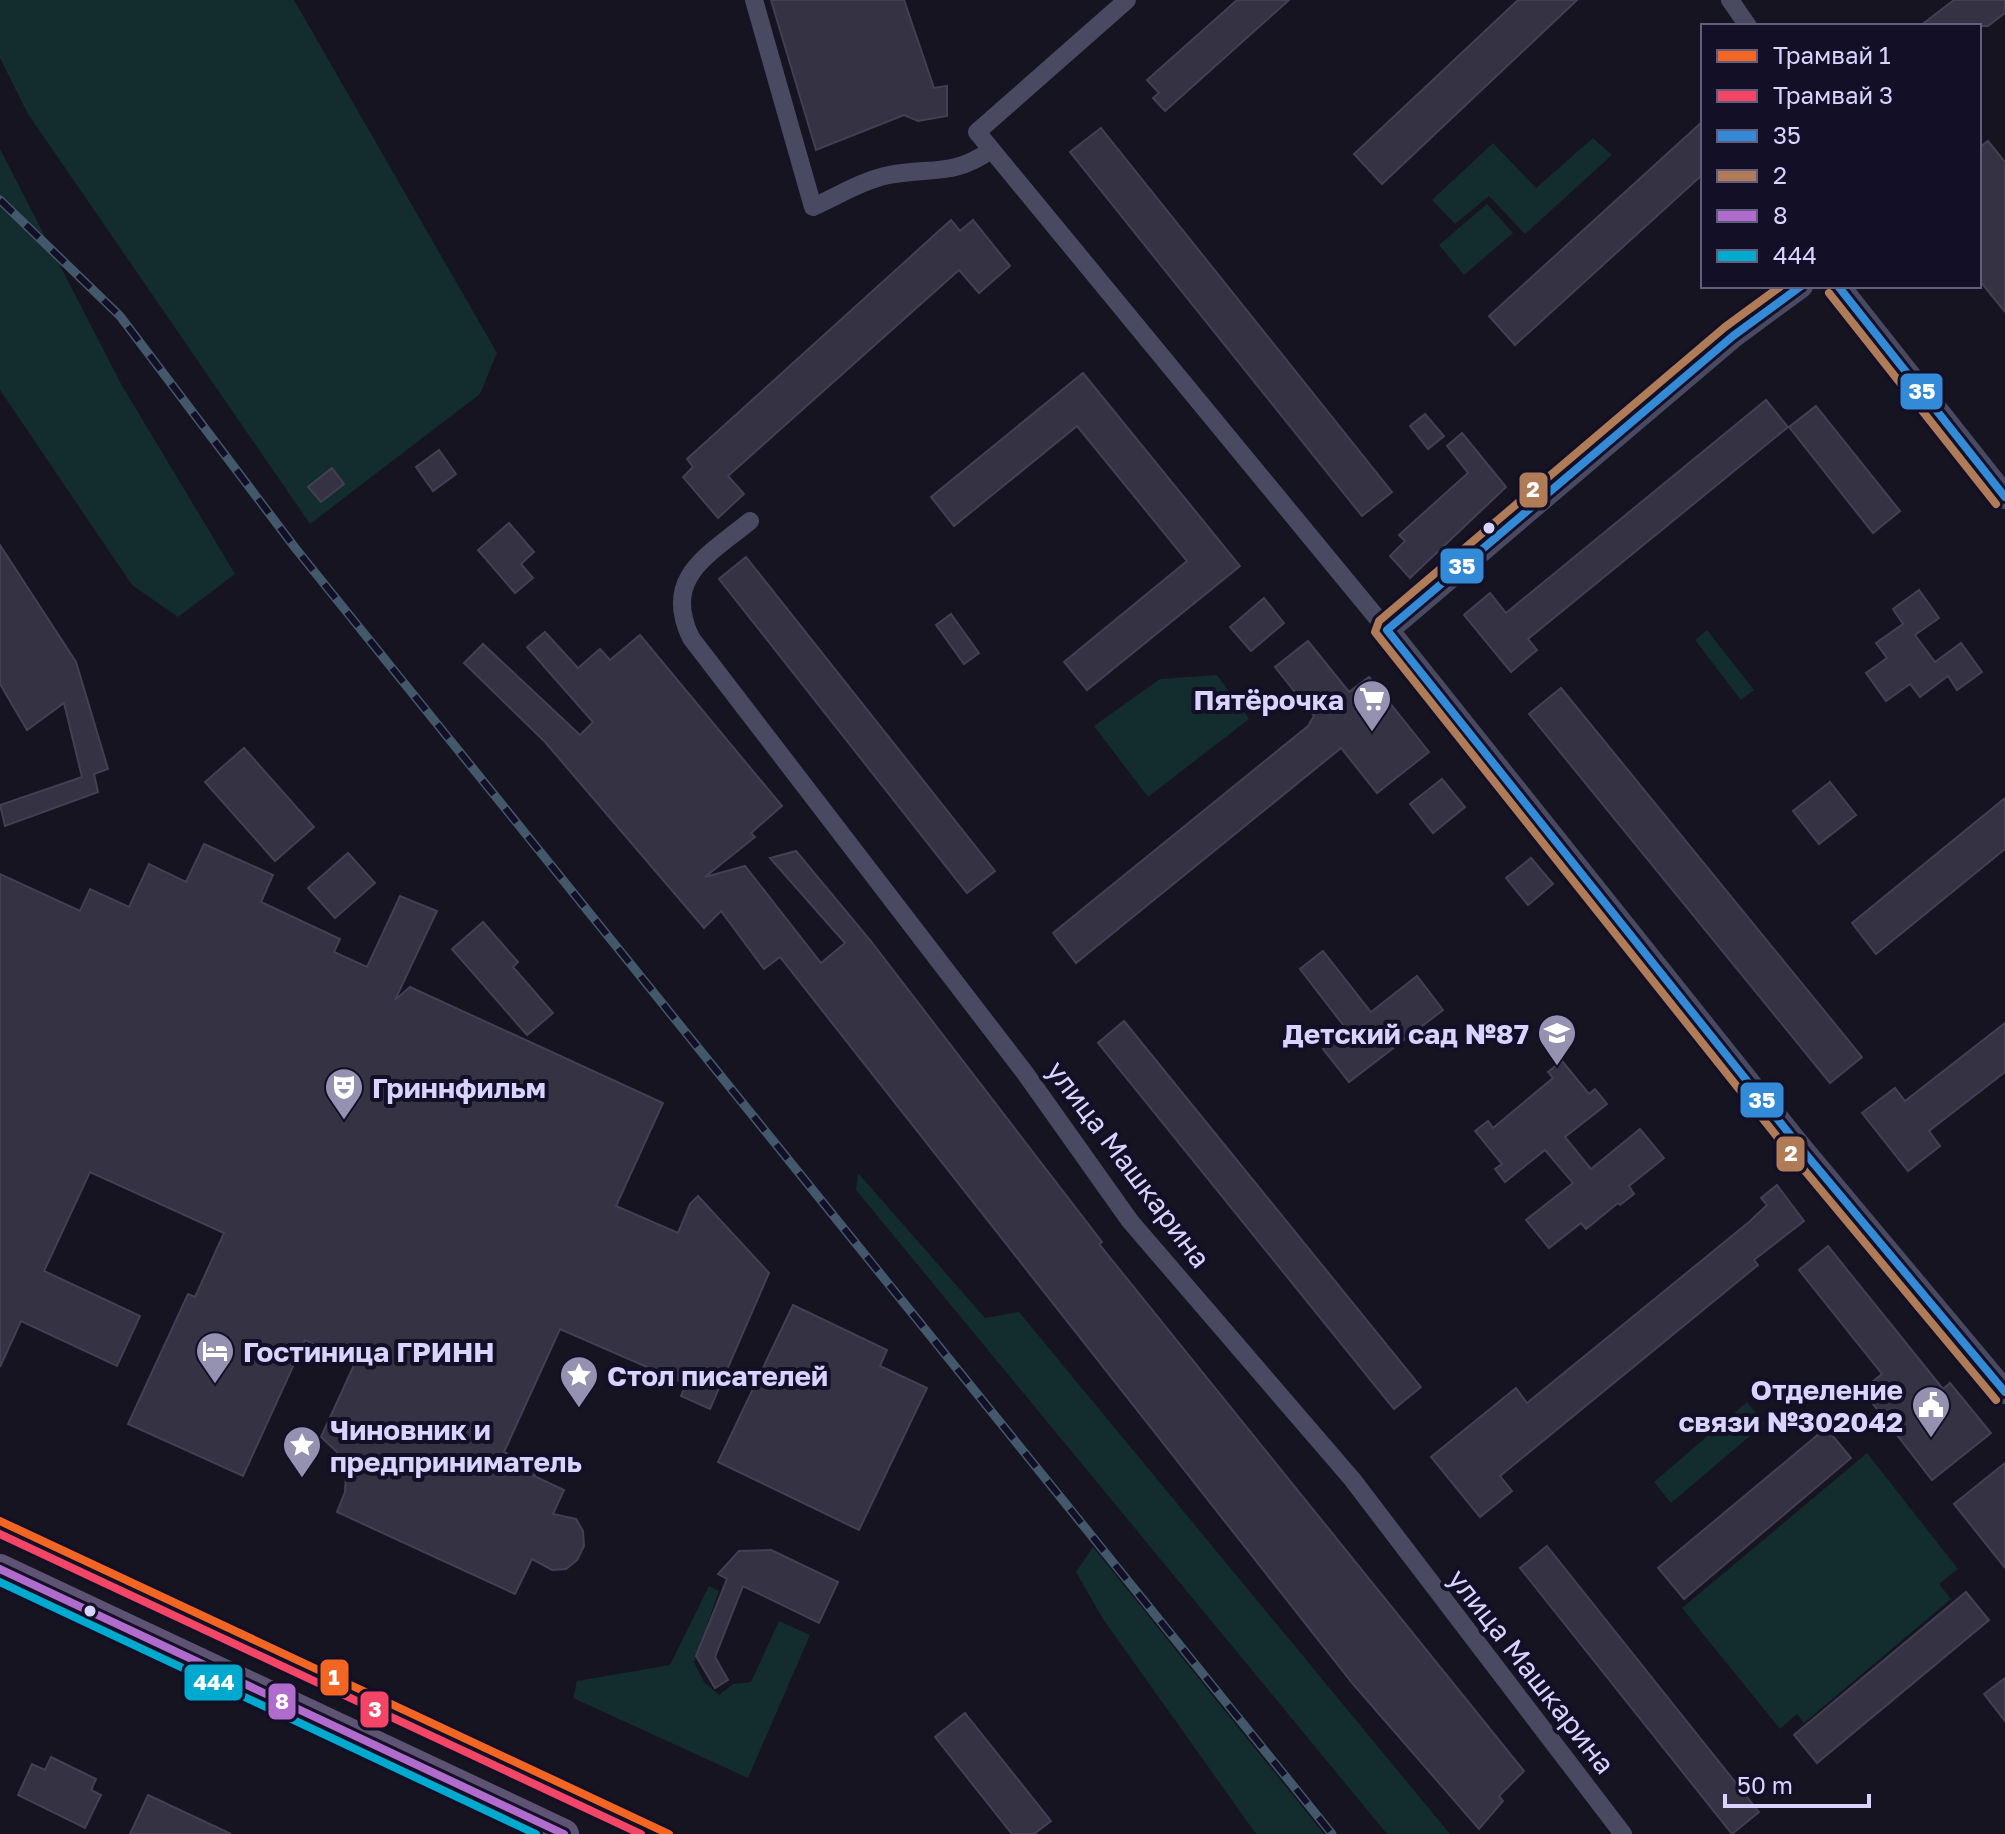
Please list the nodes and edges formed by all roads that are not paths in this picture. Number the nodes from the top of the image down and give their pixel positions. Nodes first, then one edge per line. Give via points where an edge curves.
1 (754, 0) edge
2 (1127, 0) edge
3 (1730, 0) edge
4 (1747, 24) edge
5 (991, 150) junction
6 (1798, 288) edge
7 (1840, 288) edge
8 (2005, 497) edge
9 (750, 521) dead end
10 (1387, 630) junction
11 (2005, 1392) edge
12 (0, 1569) edge
13 (564, 1834) edge
14 (1623, 1834) edge

1 - 5 street via 813,207 886,175 957,169
2 - 5 street via 977,132
3 - 4 street
5 - 10 street
6 - 10 street via 1733,336
7 - 8 street
9 - 14 street, улица Машкарина via 699,563 683,584 679,610 691,638 1025,1073 1130,1221 1352,1479
10 - 11 street via 1799,1146
12 - 13 main road

